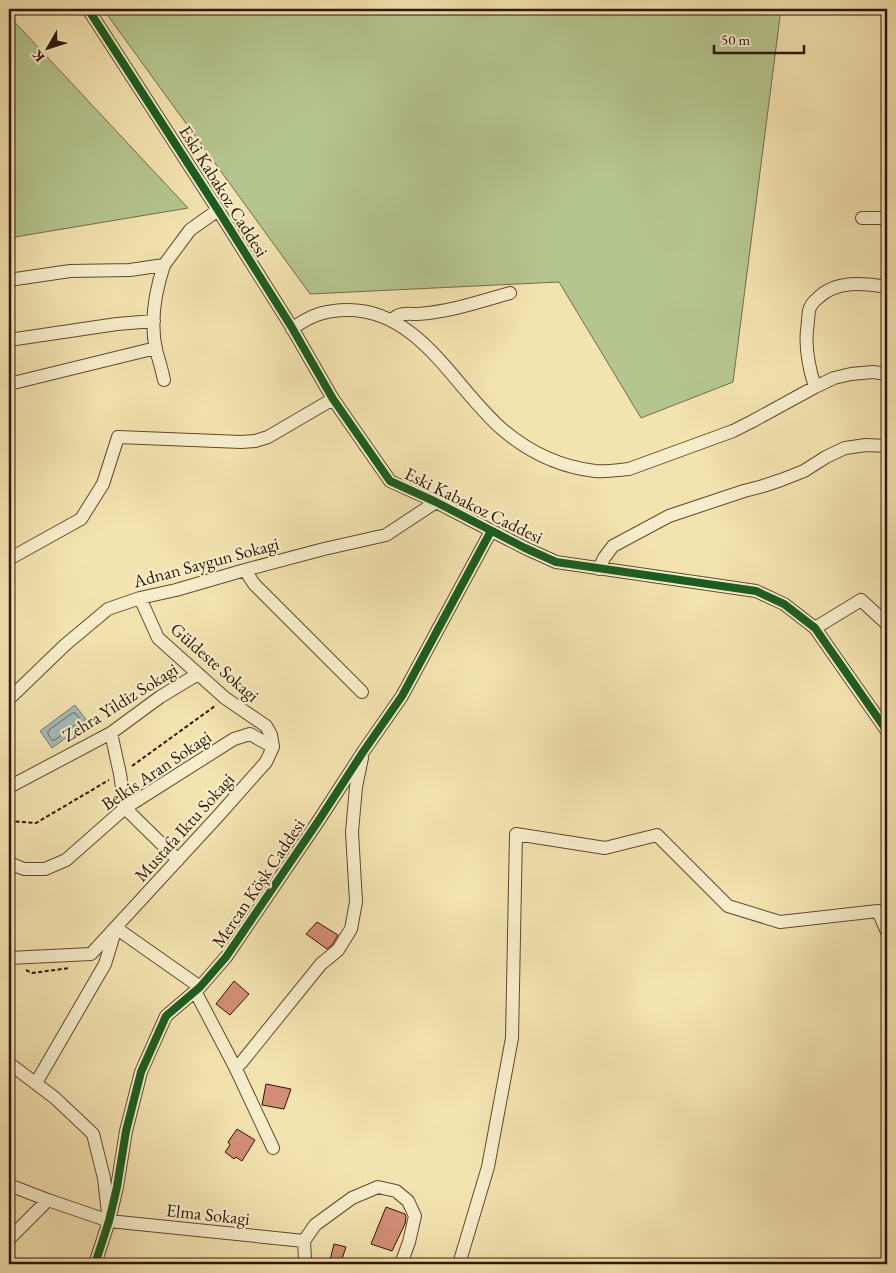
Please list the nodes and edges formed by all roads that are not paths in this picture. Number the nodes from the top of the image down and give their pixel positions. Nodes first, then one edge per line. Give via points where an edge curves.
1 (88, 9) edge
2 (218, 210) junction
3 (862, 218) dead end
4 (887, 218) edge
5 (164, 266) junction
6 (9, 280) edge
7 (887, 287) edge
8 (510, 293) dead end
9 (392, 320) junction
10 (154, 321) junction
11 (292, 329) junction
12 (9, 340) edge
13 (156, 348) junction
14 (887, 374) edge
15 (164, 380) dead end
16 (9, 384) edge
17 (815, 387) junction
18 (333, 399) junction
19 (887, 446) edge
20 (436, 502) junction
21 (491, 531) junction
22 (9, 559) edge
23 (599, 569) junction
24 (244, 570) junction
25 (140, 598) junction
26 (887, 624) edge
27 (815, 628) junction
28 (198, 674) junction
29 (362, 692) dead end
30 (9, 699) edge
31 (887, 731) edge
32 (111, 733) junction
33 (273, 747) junction
34 (363, 752) junction
35 (9, 787) edge
36 (125, 808) junction
37 (178, 860) junction
38 (9, 863) edge
39 (116, 928) junction
40 (887, 932) edge
41 (9, 958) edge
42 (198, 989) junction
43 (9, 1064) edge
44 (235, 1067) junction
45 (36, 1083) junction
46 (272, 1148) dead end
47 (9, 1184) edge
48 (48, 1200) junction
49 (109, 1221) junction
50 (9, 1239) edge
51 (304, 1241) junction
52 (94, 1264) edge
53 (304, 1264) edge
54 (401, 1264) edge
55 (459, 1264) edge

1 - 2 street, Eski Kabakoz Caddesi
2 - 5 street via 190,230
2 - 11 street, Eski Kabakoz Caddesi
3 - 4 street
5 - 6 street via 70,271
5 - 10 street via 156,293
7 - 17 street via 838,286 825,292 809,309 807,350
8 - 9 street via 450,310 400,314
9 - 11 street via 356,310 337,310 319,314
9 - 17 street via 440,359 504,430 559,463 596,471 629,468 733,431
10 - 12 street
10 - 13 street
11 - 18 street, Eski Kabakoz Caddesi
13 - 15 street
13 - 16 street
14 - 17 street via 851,374
18 - 20 street, Eski Kabakoz Caddesi via 390,481
18 - 22 street via 268,437 255,441 118,437 103,484 81,519
19 - 23 street via 845,448 781,480 669,516 613,546
20 - 21 street, Eski Kabakoz Caddesi
20 - 24 street, Adnan Saygun Sokagi via 386,535
21 - 23 street, Eski Kabakoz Caddesi via 556,562
21 - 34 street, Mercan Köşk Caddesi via 402,696
23 - 27 street, Eski Kabakoz Caddesi via 756,591 784,604
24 - 25 street, Adnan Saygun Sokagi
24 - 29 street via 254,584
25 - 28 street, Güldeste Sokagi via 158,638
25 - 30 street, Adnan Saygun Sokagi via 108,609
26 - 27 street via 862,600
27 - 31 street, Eski Kabakoz Caddesi
28 - 32 street, Zehra Yildiz Sokagi
28 - 33 street, Güldeste Sokagi via 225,698 266,726
32 - 35 street, Zehra Yildiz Sokagi
32 - 36 street
33 - 36 street, Belkis Aran Sokagi via 250,734 234,739
33 - 37 street, Mustafa Iktu Sokagi via 266,762
34 - 42 street, Mercan Köşk Caddesi via 226,958
34 - 44 street via 352,832 356,902 351,929 338,950 321,964
36 - 37 street
36 - 38 street, Belkis Aran Sokagi via 66,860 45,869 24,869
37 - 39 street, Mustafa Iktu Sokagi
39 - 41 street, Mustafa Iktu Sokagi via 91,954
39 - 42 street
39 - 45 street, Mustafa Iktu Sokagi via 105,964
40 - 55 street via 878,911 780,922 728,906 657,835 605,848 516,834 512,1038 488,1167
42 - 44 street
42 - 49 street, Mercan Köşk Caddesi via 166,1016 141,1072
43 - 45 street
44 - 46 street
45 - 49 street via 93,1134 104,1178
47 - 48 street, Elma Sokagi
48 - 49 street, Elma Sokagi
48 - 50 street
49 - 51 street, Elma Sokagi
49 - 52 street, Mercan Köşk Caddesi
51 - 53 street
51 - 54 street via 315,1225 352,1198 378,1187 396,1191 408,1200 415,1216

